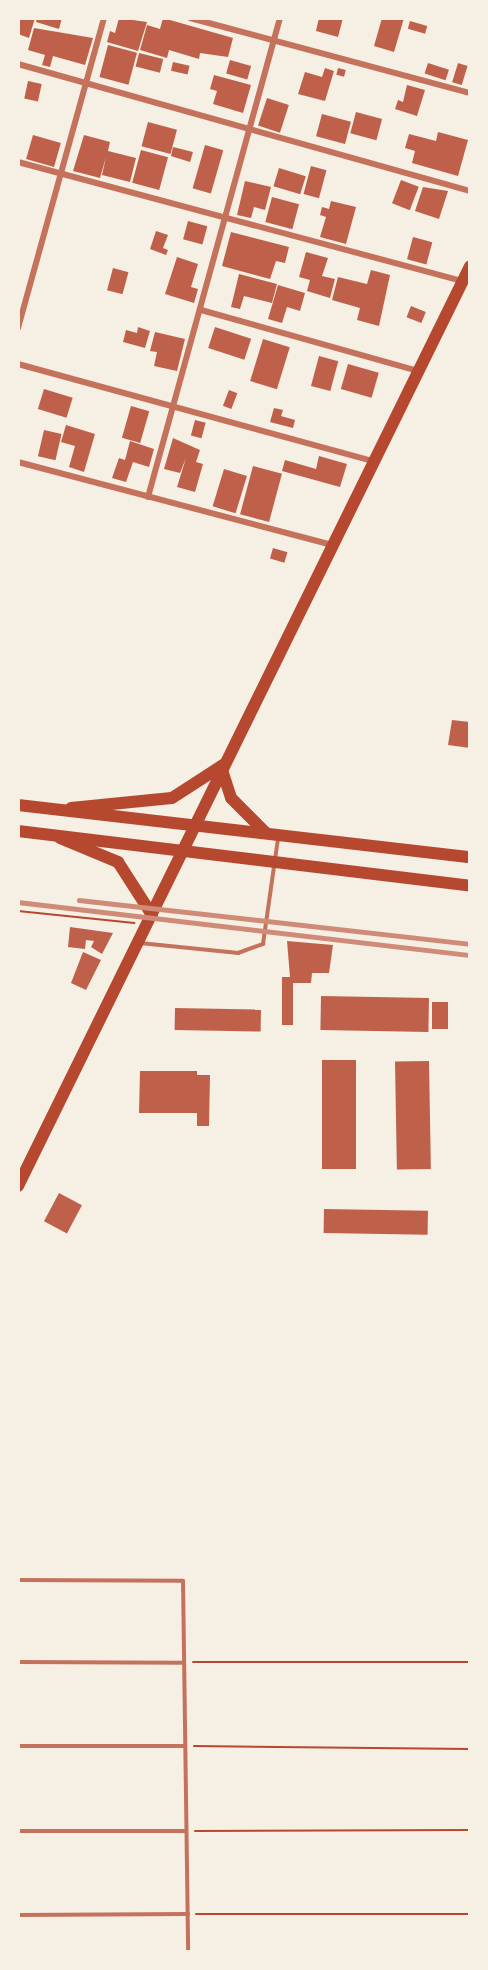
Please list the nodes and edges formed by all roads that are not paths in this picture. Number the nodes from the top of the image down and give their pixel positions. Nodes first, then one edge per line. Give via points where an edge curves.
1 (104, 18) edge
2 (190, 18) edge
3 (280, 18) edge
4 (274, 39) junction
5 (18, 64) edge
6 (86, 83) junction
7 (470, 93) edge
8 (249, 130) junction
9 (18, 162) edge
10 (61, 174) junction
11 (470, 191) edge
12 (226, 218) junction
13 (470, 266) edge
14 (463, 281) junction
15 (201, 310) junction
16 (18, 328) edge
17 (18, 364) edge
18 (418, 371) junction
19 (175, 404) junction
20 (373, 461) junction
21 (18, 462) edge
22 (148, 497) junction
23 (332, 545) junction
24 (223, 767) junction
25 (18, 805) edge
26 (57, 810) junction
27 (197, 824) junction
28 (18, 831) edge
29 (265, 832) junction
30 (279, 834) junction
31 (53, 835) junction
32 (182, 849) junction
33 (470, 857) edge
34 (275, 861) junction
35 (470, 886) edge
36 (151, 920) junction
37 (139, 943) junction
38 (18, 1186) edge
39 (18, 1580) edge
40 (18, 1662) edge
41 (184, 1662) junction
42 (18, 1746) edge
43 (185, 1746) junction
44 (18, 1831) edge
45 (186, 1831) junction
46 (188, 1914) junction
47 (18, 1915) edge
48 (188, 1952) edge

1 - 6 street
2 - 4 street
3 - 4 street
4 - 7 street
4 - 8 street
5 - 6 street
6 - 8 street
6 - 10 street
8 - 11 street
8 - 12 street
9 - 10 street
10 - 12 street
10 - 16 street
12 - 14 street
12 - 15 street
13 - 14 main road
14 - 18 main road
15 - 18 street
15 - 19 street
17 - 19 street
18 - 20 main road
19 - 20 street
19 - 22 street
20 - 23 main road
21 - 22 street
22 - 23 street
23 - 24 main road
24 - 26 main road via 172,798
24 - 27 main road
24 - 29 main road via 231,798
25 - 26 main road
26 - 27 main road
27 - 29 main road
27 - 32 main road
28 - 31 main road
29 - 30 main road
30 - 33 main road
30 - 34 lane
31 - 32 main road
31 - 36 main road via 118,862
32 - 34 main road
32 - 36 main road
34 - 35 main road
34 - 37 lane via 263,944 238,953
36 - 37 main road
37 - 38 main road
39 - 41 lane via 183,1581
40 - 41 lane
41 - 43 lane
42 - 43 lane
43 - 45 lane
44 - 45 lane
45 - 46 lane
46 - 47 lane
46 - 48 lane

